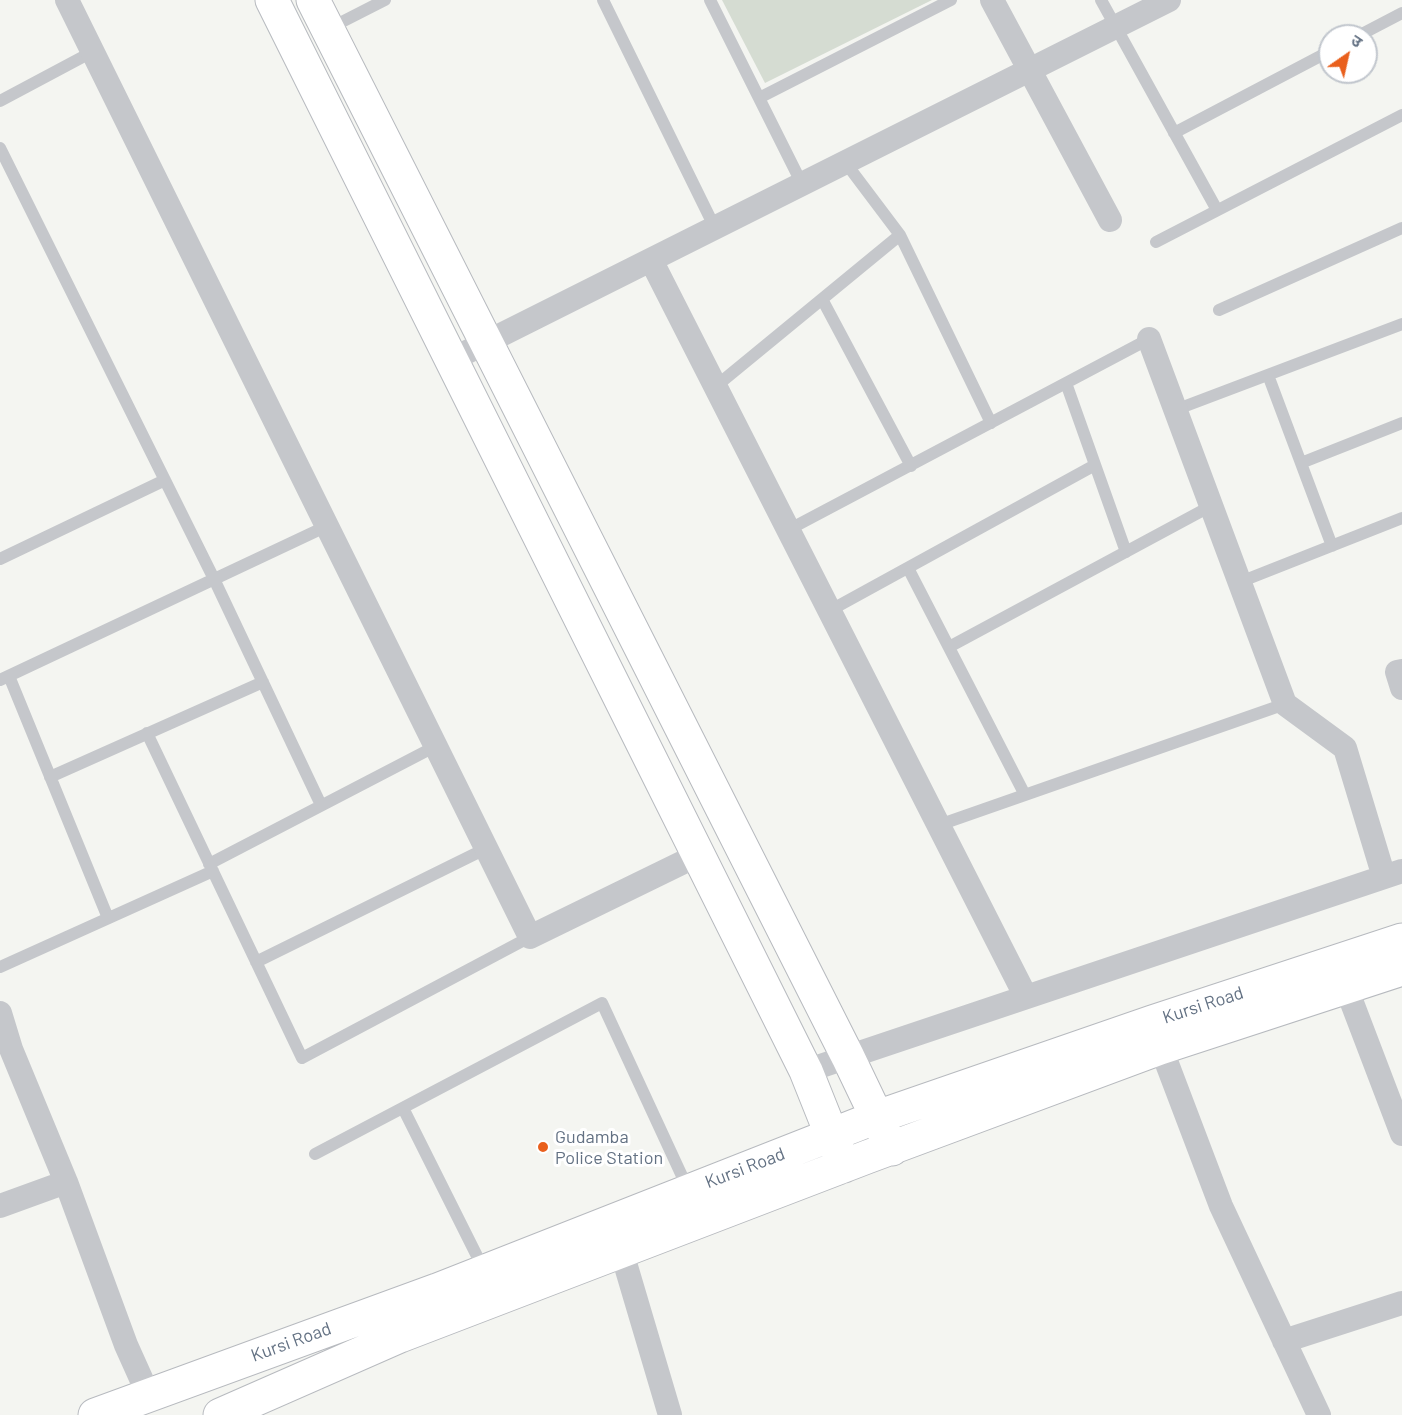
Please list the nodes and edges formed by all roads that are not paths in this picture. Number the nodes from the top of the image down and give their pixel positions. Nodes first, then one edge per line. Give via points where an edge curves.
1 (67, 0) edge
2 (272, 0) edge
3 (313, 0) edge
4 (385, 0) edge
5 (603, 0) edge
6 (710, 0) edge
7 (951, 0) edge
8 (992, 0) edge
9 (1101, 0) edge
10 (1169, 0) edge
11 (1402, 13) edge
12 (1378, 26) edge
13 (1116, 27) junction
14 (328, 29) junction
15 (92, 52) junction
16 (1318, 57) edge
17 (1030, 70) junction
18 (759, 98) junction
19 (0, 101) edge
20 (1402, 115) edge
21 (1174, 133) junction
22 (0, 148) edge
23 (845, 162) junction
24 (802, 184) junction
25 (1217, 210) junction
26 (1110, 220) dead end
27 (715, 228) junction
28 (1402, 228) edge
29 (900, 235) junction
30 (1156, 242) dead end
31 (651, 260) junction
32 (822, 299) junction
33 (1219, 310) dead end
34 (1402, 324) edge
35 (1149, 339) joint
36 (486, 342) junction
37 (451, 360) junction
38 (1268, 375) junction
39 (1066, 383) junction
40 (716, 387) junction
41 (1175, 410) junction
42 (991, 423) junction
43 (1402, 423) edge
44 (1301, 463) junction
45 (1095, 465) junction
46 (910, 466) junction
47 (165, 480) junction
48 (1211, 506) junction
49 (1402, 518) edge
50 (327, 526) junction
51 (788, 530) junction
52 (1332, 546) junction
53 (1126, 552) junction
54 (0, 559) edge
55 (908, 568) junction
56 (214, 579) junction
57 (1240, 582) junction
58 (829, 611) junction
59 (949, 648) junction
60 (1402, 671) edge
61 (5, 678) edge
62 (263, 682) junction
63 (1402, 688) edge
64 (1285, 704) junction
65 (147, 733) junction
66 (436, 746) junction
67 (50, 777) junction
68 (1025, 795) junction
69 (321, 805) junction
70 (939, 825) junction
71 (487, 848) junction
72 (698, 855) junction
73 (211, 867) junction
74 (1393, 874) edge
75 (108, 918) junction
76 (530, 937) junction
77 (1402, 940) edge
78 (256, 962) junction
79 (0, 967) edge
80 (1402, 969) edge
81 (1346, 987) junction
82 (1026, 997) junction
83 (0, 1012) edge
84 (1156, 1035) junction
85 (5, 1051) edge
86 (848, 1057) junction
87 (806, 1071) junction
88 (403, 1108) junction
89 (877, 1117) junction
90 (1402, 1134) edge
91 (832, 1135) junction
92 (892, 1149) junction
93 (315, 1154) dead end
94 (844, 1166) junction
95 (66, 1182) junction
96 (688, 1189) junction
97 (0, 1206) edge
98 (613, 1219) junction
99 (620, 1252) junction
100 (485, 1271) junction
101 (1402, 1303) edge
102 (1284, 1341) junction
103 (148, 1394) junction
104 (95, 1415) edge
105 (220, 1415) edge
106 (670, 1415) edge
107 (1319, 1415) edge

1 - 15 street
2 - 37 main road
3 - 14 main road
4 - 14 lane
5 - 27 lane
6 - 18 lane
7 - 18 lane
8 - 17 street
9 - 13 lane
10 - 13 street
11 - 12 lane
13 - 17 street
13 - 21 lane
14 - 36 main road
15 - 19 lane
15 - 50 street
16 - 21 lane
17 - 23 street
17 - 26 street
18 - 24 lane
20 - 25 lane
21 - 25 lane
22 - 47 lane
23 - 24 street
23 - 29 lane
24 - 27 street
25 - 30 lane
27 - 31 street
28 - 33 lane
29 - 32 lane
29 - 42 lane
31 - 36 street
31 - 40 street
32 - 40 lane
32 - 46 lane
34 - 38 lane
35 - 39 lane
35 - 41 street
36 - 37 street
36 - 86 main road
37 - 72 main road
38 - 41 lane
38 - 44 lane
39 - 42 lane
39 - 45 lane
40 - 51 street
41 - 48 street
42 - 46 lane
43 - 44 lane
44 - 52 lane
45 - 53 lane
45 - 55 lane
46 - 51 lane
47 - 54 lane
47 - 56 lane
48 - 53 lane
48 - 57 street
49 - 52 lane
50 - 56 lane
50 - 66 street
51 - 58 street
52 - 57 lane
53 - 59 lane
55 - 58 lane
55 - 59 lane
56 - 61 lane
56 - 62 lane
57 - 64 street
58 - 70 street
59 - 68 lane
60 - 63 street via 1397,672
61 - 67 lane
62 - 65 lane
62 - 69 lane
64 - 68 lane
64 - 74 street via 1344,748
65 - 67 lane
65 - 73 lane
66 - 69 lane
66 - 71 street
67 - 75 lane
68 - 70 lane
69 - 73 lane
70 - 82 street
71 - 76 street
71 - 78 lane
72 - 76 street
72 - 87 main road
73 - 75 lane
73 - 78 lane
74 - 82 street
75 - 79 lane
76 - 78 lane via 302,1058
77 - 84 main road, Kursi Road
80 - 81 main road, Kursi Road
81 - 84 main road, Kursi Road
81 - 90 street
82 - 86 street
83 - 85 street
84 - 89 main road, Kursi Road
84 - 92 main road, Kursi Road
84 - 102 street via 1221,1206
85 - 95 street
86 - 87 street
86 - 89 main road
87 - 91 main road
88 - 93 lane
88 - 96 lane via 602,1003
88 - 100 lane
89 - 91 main road, Kursi Road
89 - 92 main road
91 - 94 main road
91 - 96 main road, Kursi Road
92 - 94 main road, Kursi Road
94 - 99 main road, Kursi Road
95 - 97 street
95 - 103 street
96 - 98 main road, Kursi Road
98 - 99 street
98 - 100 main road, Kursi Road
99 - 105 main road, Kursi Road via 400,1336
99 - 106 street
100 - 103 main road, Kursi Road
101 - 102 street
102 - 107 street
103 - 104 main road, Kursi Road

